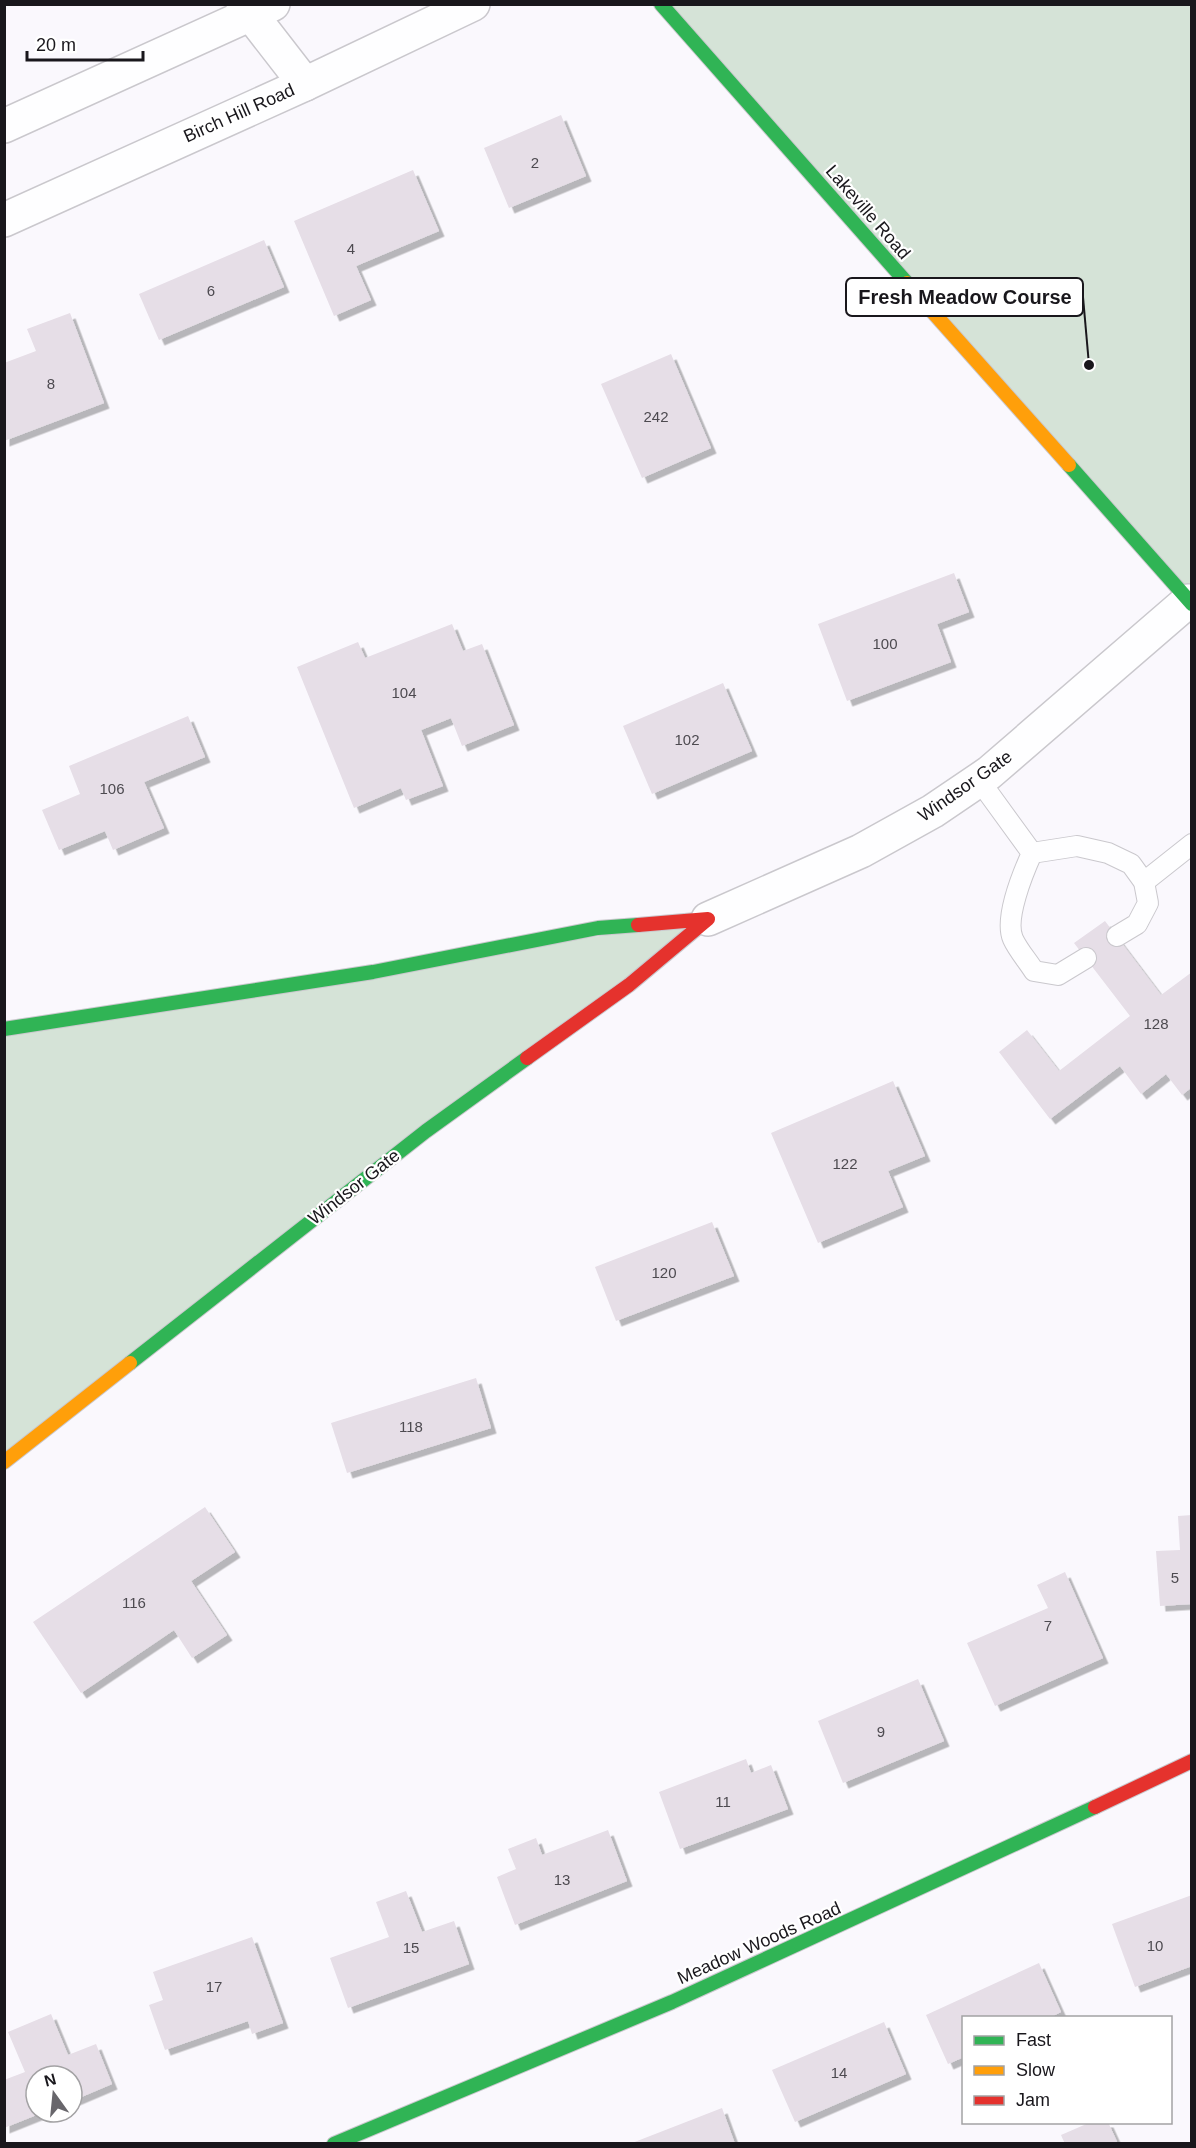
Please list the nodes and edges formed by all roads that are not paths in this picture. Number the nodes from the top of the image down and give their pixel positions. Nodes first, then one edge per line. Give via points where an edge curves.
1 (472, 4) edge
2 (661, 4) edge
3 (256, 8) edge
4 (305, 84) junction
5 (4, 126) edge
6 (4, 220) edge
7 (1190, 603) edge
8 (979, 780) junction
9 (1191, 844) edge
10 (1032, 853) junction
11 (1144, 882) junction
12 (708, 919) junction
13 (1117, 936) dead end
14 (1086, 958) dead end
15 (4, 1029) edge
16 (4, 1462) edge
17 (1191, 1761) edge
18 (334, 2144) edge

1 - 4 street, Birch Hill Road
2 - 7 street, Lakeville Road
3 - 4 street
3 - 5 street
4 - 6 street, Birch Hill Road
7 - 8 street, Windsor Gate
8 - 10 lane
8 - 12 street, Windsor Gate via 861,851
9 - 11 lane
10 - 11 lane via 1077,846 1108,853 1131,864
10 - 14 lane via 1018,885 1012,937 1034,971 1058,975
11 - 13 lane via 1148,903 1137,924
12 - 15 street, Windsor Gate via 598,928 373,972
12 - 16 street, Windsor Gate via 629,985 426,1131
17 - 18 street, Meadow Woods Road via 683,1997

